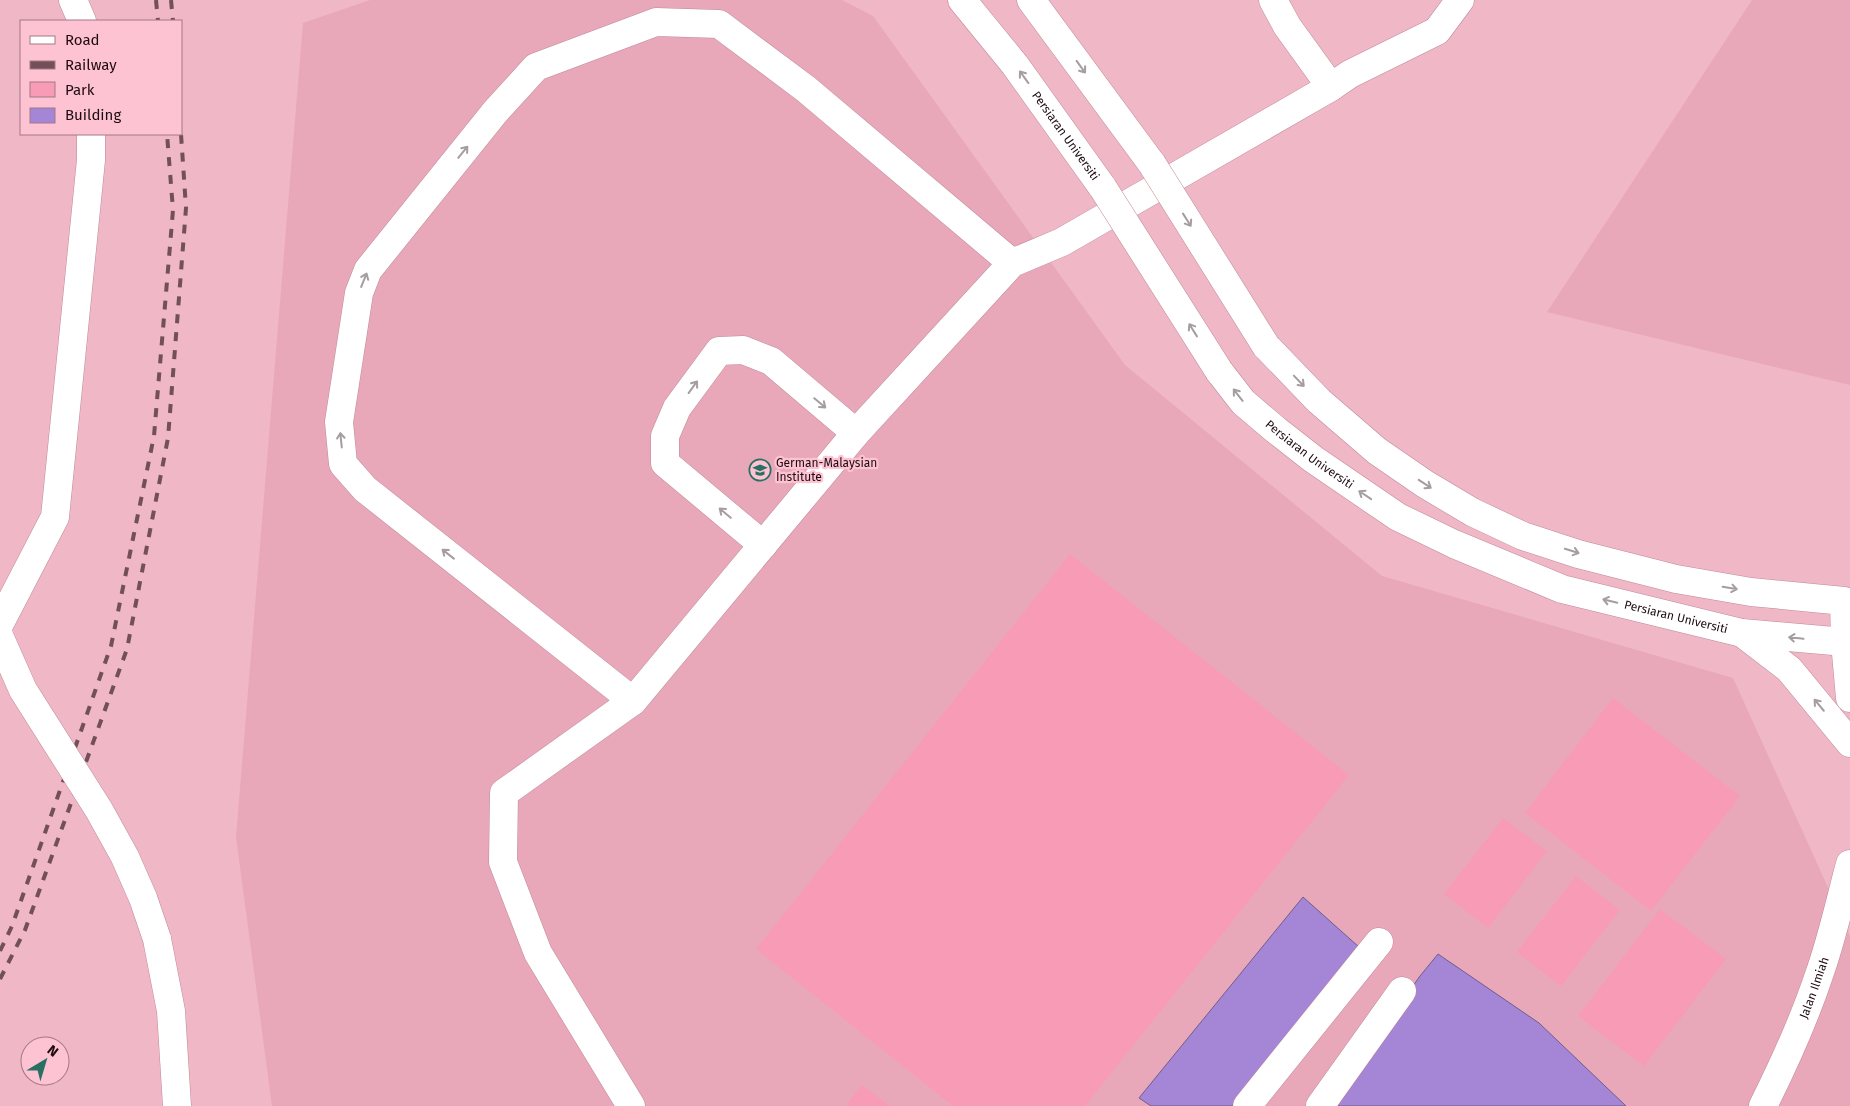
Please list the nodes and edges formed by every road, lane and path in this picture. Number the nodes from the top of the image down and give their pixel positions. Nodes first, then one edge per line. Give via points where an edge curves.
1 (73, 0) edge
2 (962, 0) edge
3 (1031, 0) edge
4 (1273, 0) edge
5 (1460, 0) edge
6 (82, 20) edge
7 (1331, 87) junction
8 (91, 135) edge
9 (1012, 263) junction
10 (856, 433) junction
11 (763, 545) junction
12 (0, 623) edge
13 (1742, 633) junction
14 (0, 638) edge
15 (1845, 642) junction
16 (1850, 698) edge
17 (633, 701) junction
18 (1850, 742) edge
19 (1850, 864) edge
20 (1379, 942) dead end
21 (1402, 991) dead end
22 (176, 1106) edge
23 (631, 1106) edge
24 (1247, 1106) edge
25 (1320, 1106) edge
26 (1763, 1106) edge

1 - 6 street
13 -> 2 street, Persiaran Universiti, bridge via 1562,589 1454,544 1398,517 1276,430 1243,402 1219,372 1103,188 1015,65
3 -> 15 street, bridge via 1152,164 1266,346 1319,401 1377,451 1472,512 1523,536 1578,554 1676,579 1751,592 1844,601
4 - 7 street via 1286,26
5 - 7 street via 1437,31 1350,74
7 - 9 street via 1062,242
8 - 12 street via 55,517
9 - 10 street
17 -> 9 street via 365,489 343,464 339,422 359,294 368,270 495,112 536,66 656,22 719,24 806,88
10 - 11 street
11 -> 10 street via 665,463 665,436 677,408 720,351 743,350 771,361
11 - 17 street
15 -> 13 street, Persiaran Universiti
18 -> 13 street via 1788,669
14 - 22 street, bridge via 23,690 99,810 143,898 157,939 171,1011
15 - 16 street
17 - 23 street via 504,793 503,862 538,953
19 - 26 street, Jalan Ilmiah via 1820,973
20 - 24 street
21 - 25 street

